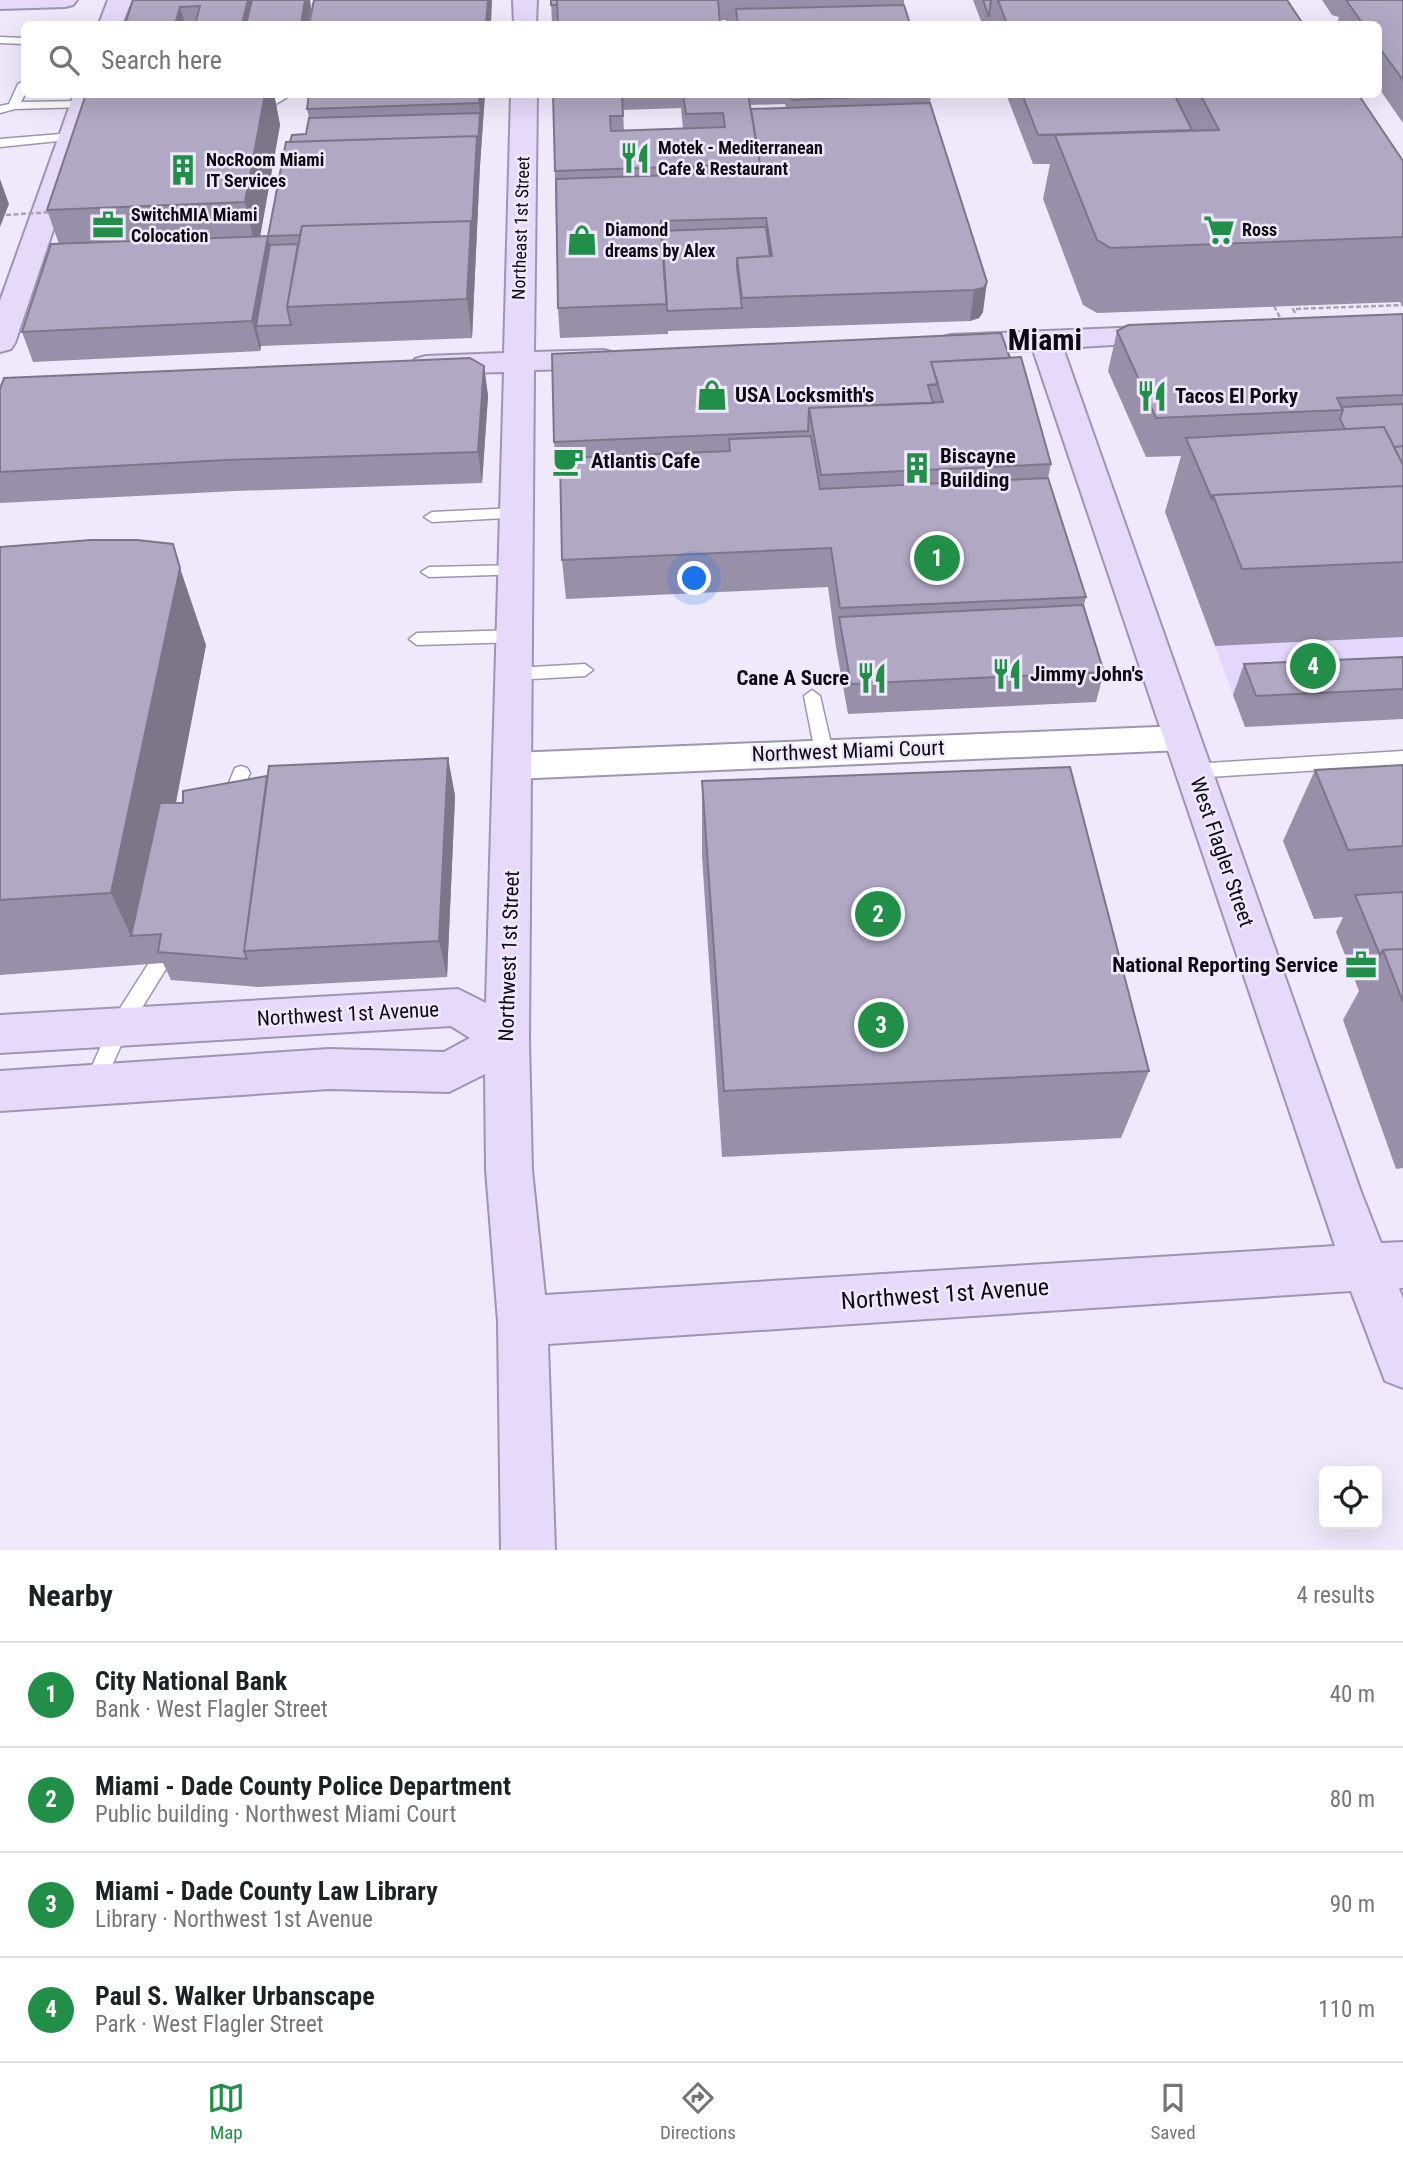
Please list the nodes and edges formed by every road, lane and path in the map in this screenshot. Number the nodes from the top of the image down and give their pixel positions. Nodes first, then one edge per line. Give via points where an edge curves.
1 (65, 0) edge
2 (120, 0) edge
3 (525, 0) edge
4 (0, 2) edge
5 (112, 21) edge
6 (525, 21) edge
7 (0, 40) edge
8 (21, 41) edge
9 (21, 91) edge
10 (278, 98) edge
11 (524, 98) edge
12 (15, 106) junction
13 (237, 106) edge
14 (0, 110) edge
15 (84, 112) edge
16 (0, 143) edge
17 (56, 211) edge
18 (6, 215) dead end
19 (1402, 305) edge
20 (1274, 306) dead end
21 (1296, 313) dead end
22 (1286, 327) edge
23 (1199, 333) edge
24 (1045, 340) junction
25 (0, 343) edge
26 (929, 345) edge
27 (629, 358) edge
28 (519, 362) junction
29 (403, 366) edge
30 (517, 513) junction
31 (432, 517) dead end
32 (516, 570) junction
33 (429, 572) dead end
34 (516, 636) junction
35 (417, 639) dead end
36 (585, 670) dead end
37 (515, 674) junction
38 (811, 695) dead end
39 (824, 752) junction
40 (1188, 755) junction
41 (1403, 758) edge
42 (513, 766) junction
43 (241, 773) dead end
44 (213, 805) edge
45 (159, 964) edge
46 (119, 1027) junction
47 (0, 1034) edge
48 (506, 1040) junction
49 (93, 1084) junction
50 (0, 1091) edge
51 (1384, 1266) edge
52 (523, 1321) junction
53 (1403, 1363) edge
54 (528, 1550) edge

1 - 4 main road
2 - 5 main road
3 - 6 main road
7 - 8 lane
9 - 12 lane
10 - 13 lane via 263,105
11 - 28 main road, Northeast 1st Street
12 - 14 lane
12 - 15 lane
15 - 16 lane
15 - 25 main road
17 - 18 path, bridge
19 - 21 path via 1293,309
20 - 22 path, bridge
23 - 24 main road
24 - 26 main road
24 - 40 main road, West Flagler Street
27 - 28 main road
28 - 29 main road
28 - 30 main road, Northwest 1st Street
30 - 31 lane
30 - 32 main road, Northwest 1st Street
32 - 33 lane
32 - 34 main road, Northwest 1st Street
34 - 35 lane
34 - 37 main road, Northwest 1st Street
36 - 37 lane
37 - 42 main road, Northwest 1st Street
38 - 39 lane
39 - 40 street, Northwest Miami Court
39 - 42 street, Northwest Miami Court
40 - 41 lane via 1351,762
40 - 51 main road, West Flagler Street
42 - 48 main road, Northwest 1st Street
43 - 44 lane via 235,789
45 - 46 lane
46 - 47 main road, Northwest 1st Avenue
46 - 48 main road, Northwest 1st Avenue via 458,1007
46 - 49 lane
48 - 49 main road via 449,1072 329,1069
48 - 52 main road, Northwest 1st Street via 509,1170
49 - 50 main road
51 - 52 main road, Northwest 1st Avenue
51 - 53 main road, West Flagler Street
52 - 54 main road, Northwest 1st Street

